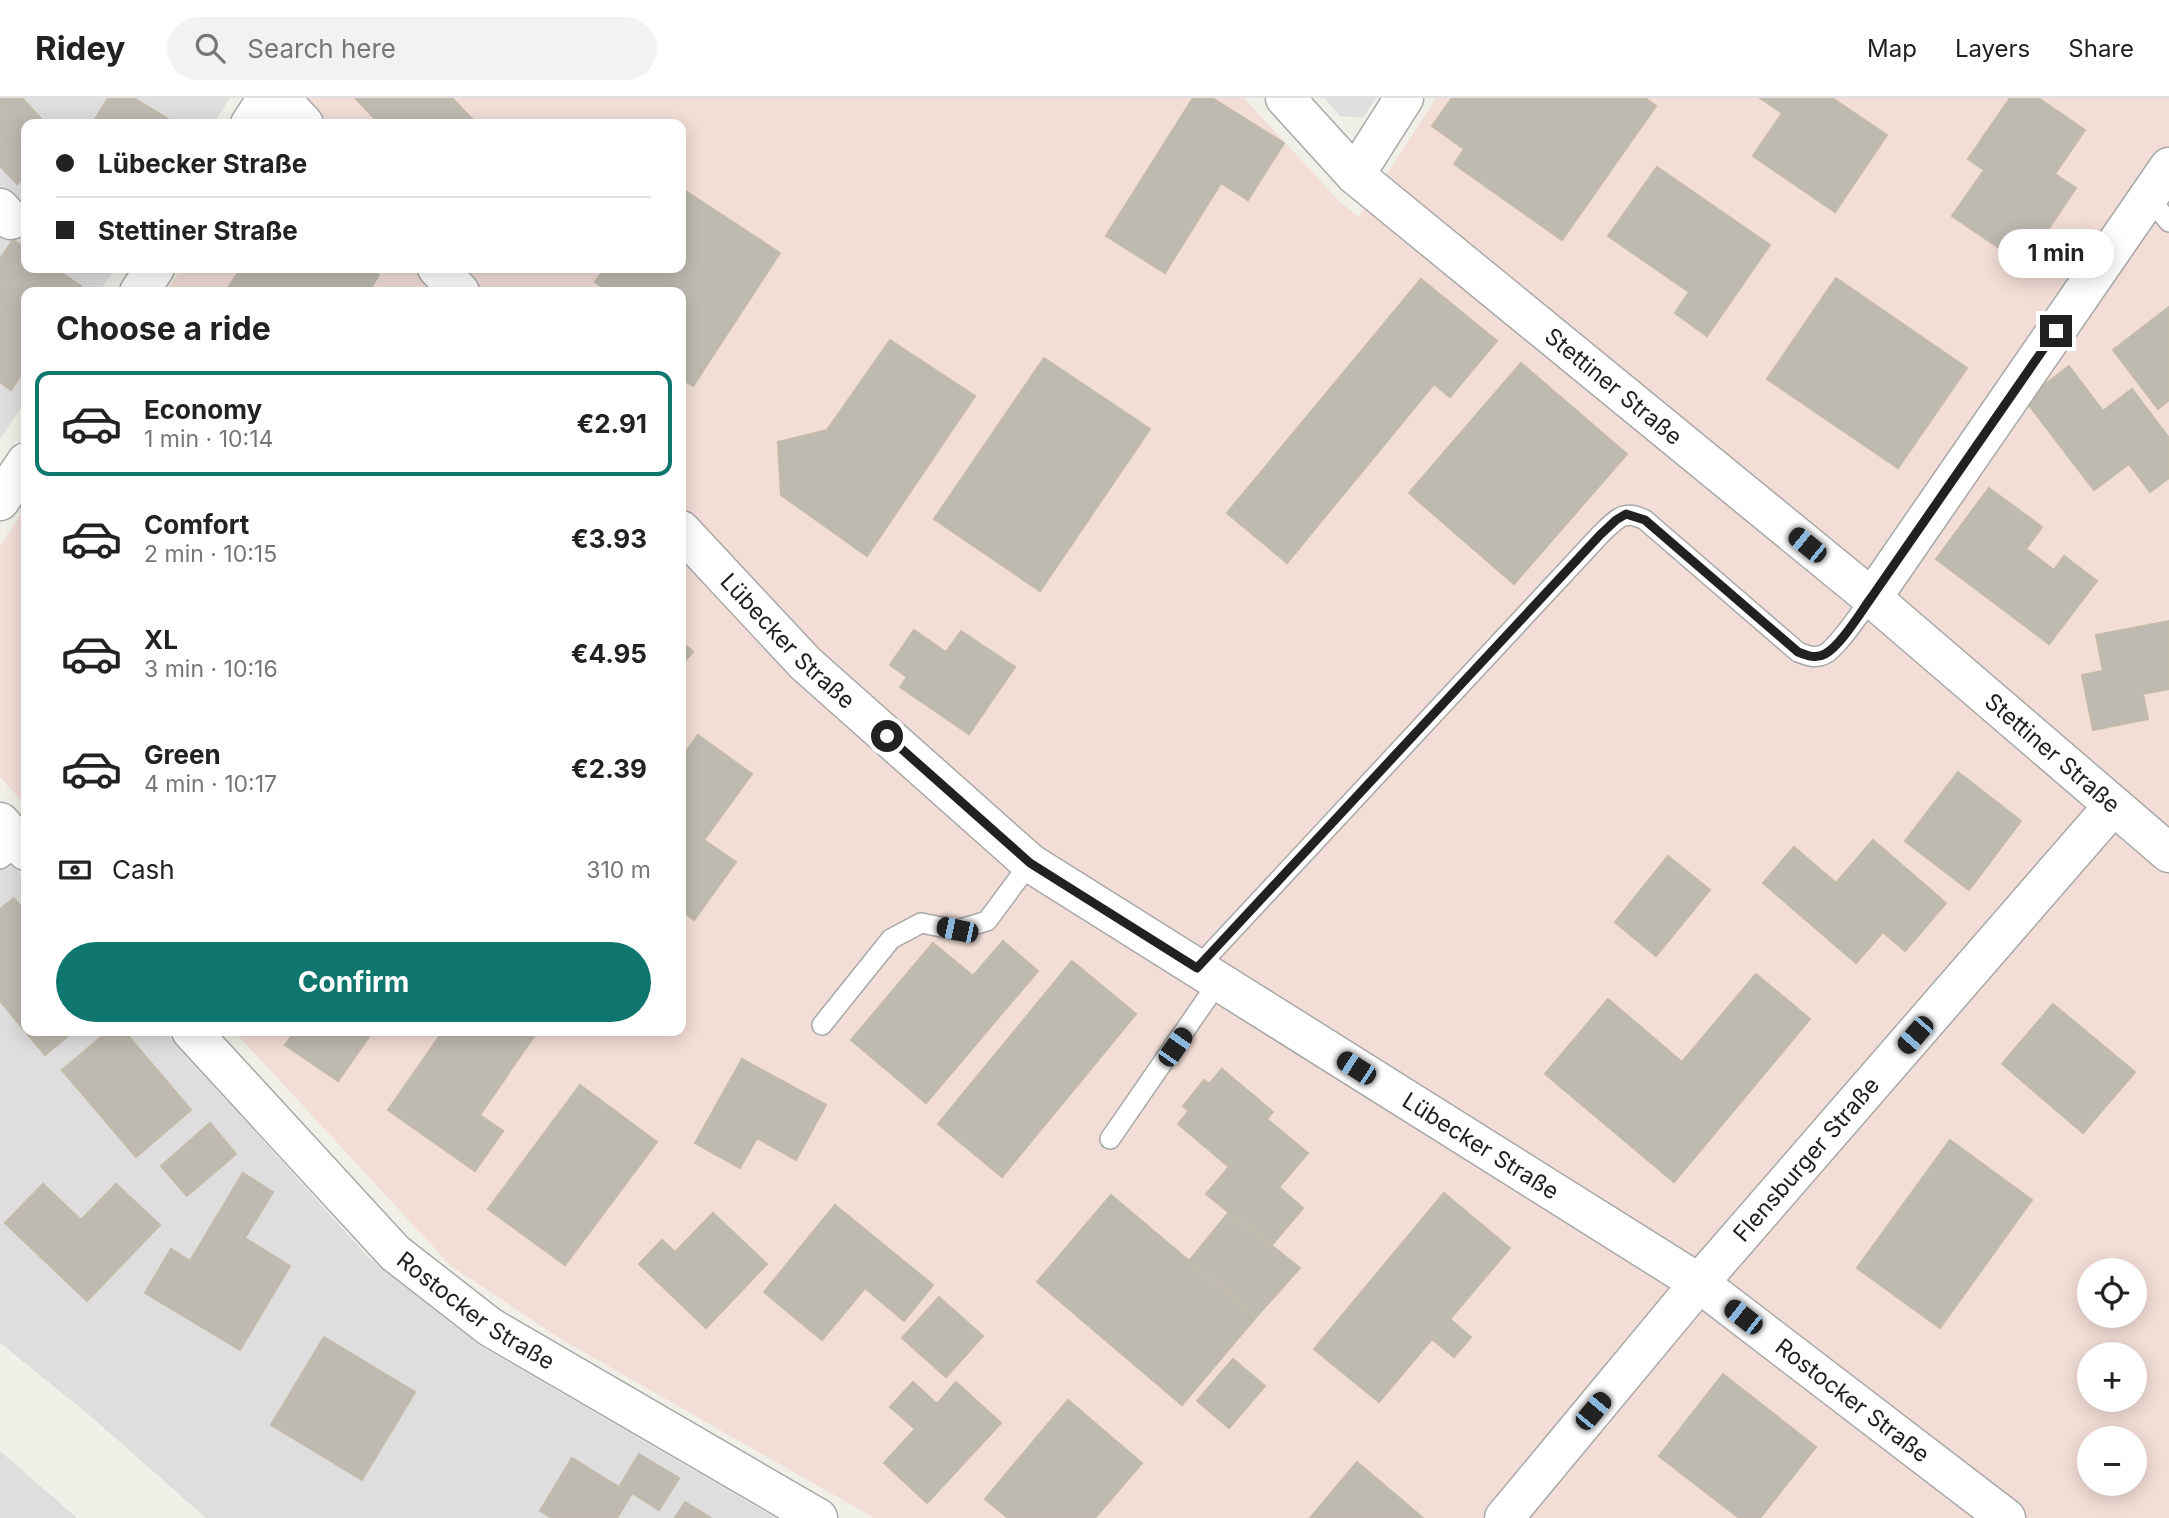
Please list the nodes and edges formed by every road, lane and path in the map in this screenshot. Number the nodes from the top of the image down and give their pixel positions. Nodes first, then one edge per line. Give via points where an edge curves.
1 (267, 98) edge
2 (280, 98) edge
3 (1284, 98) edge
4 (1404, 98) edge
5 (253, 119) edge
6 (299, 119) edge
7 (1355, 175) junction
8 (2162, 195) edge
9 (442, 273) edge
10 (455, 287) edge
11 (21, 469) edge
12 (0, 501) edge
13 (686, 535) edge
14 (1871, 598) junction
15 (2113, 806) junction
16 (2169, 853) edge
17 (1030, 863) junction
18 (1208, 974) junction
19 (822, 1025) dead end
20 (196, 1036) edge
21 (1110, 1139) dead end
22 (1699, 1283) junction
23 (818, 1518) edge
24 (1504, 1518) edge
25 (2006, 1518) edge

1 - 5 street
2 - 6 street
3 - 7 street, Stettiner Straße
4 - 7 street
7 - 14 street, Stettiner Straße
8 - 14 street
9 - 10 street
11 - 12 street
13 - 17 street, Lübecker Straße via 805,663
14 - 15 street, Stettiner Straße
14 - 18 lane via 1843,636 1826,653 1812,657 1798,652 1645,520 1626,514 1600,535
15 - 16 street, Stettiner Straße
15 - 22 street, Flensburger Straße
17 - 18 street, Lübecker Straße
17 - 19 lane via 987,921 957,930 921,923 891,939
18 - 21 lane
18 - 22 street, Lübecker Straße
20 - 23 street, Rostocker Straße via 396,1253 490,1327
22 - 24 street, Flensburger Straße
22 - 25 street, Rostocker Straße

